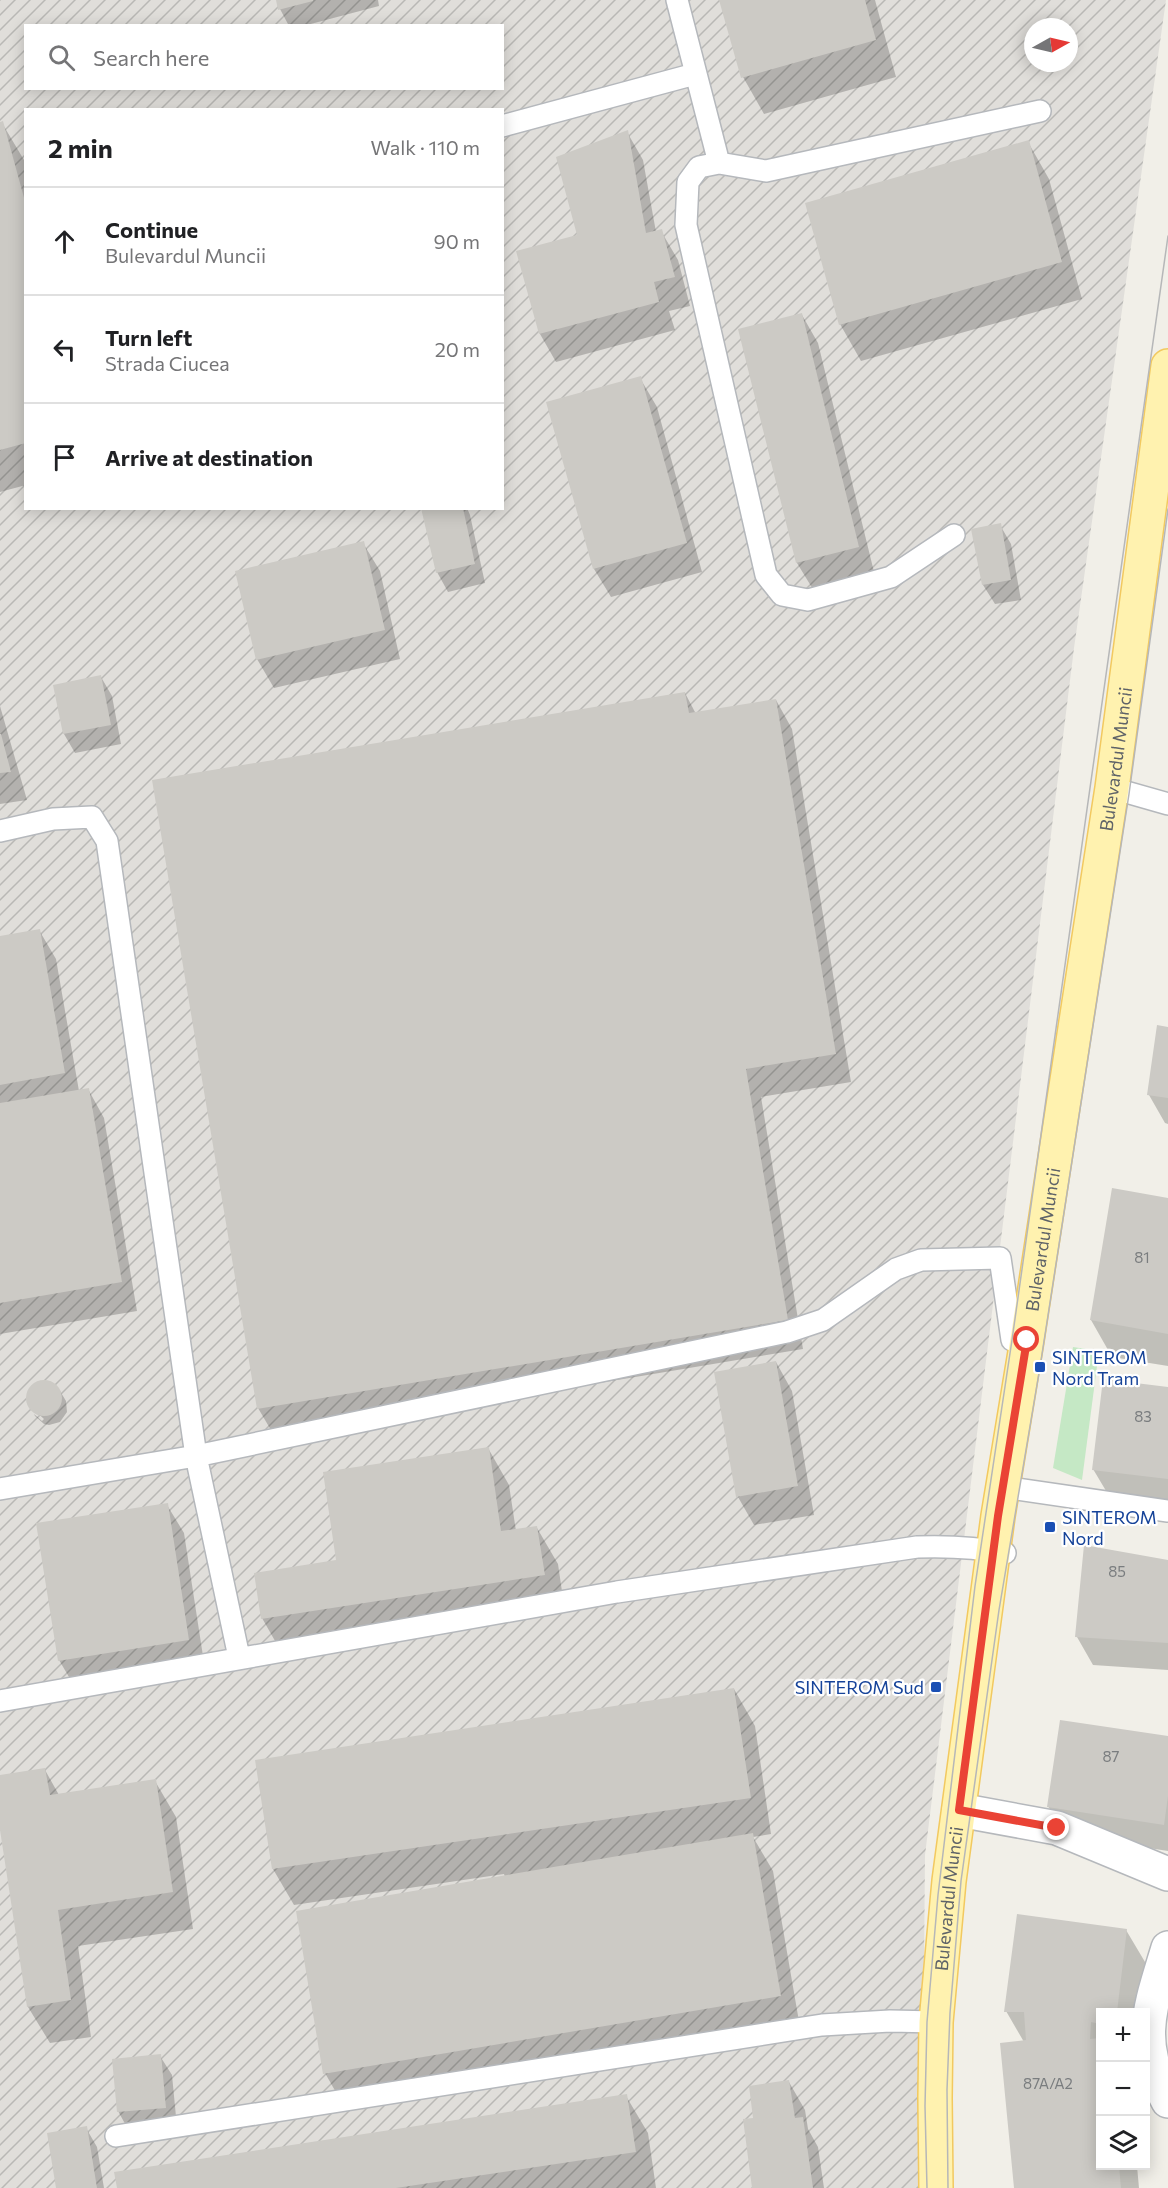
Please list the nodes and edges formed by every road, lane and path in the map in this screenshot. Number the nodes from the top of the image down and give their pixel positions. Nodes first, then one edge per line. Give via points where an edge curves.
1 (676, 0) edge
2 (695, 74) junction
3 (1040, 111) dead end
4 (504, 125) edge
5 (718, 163) junction
6 (1168, 366) edge
7 (954, 535) dead end
8 (1112, 788) junction
9 (1168, 804) edge
10 (0, 831) edge
11 (1027, 1340) junction
12 (196, 1456) junction
13 (1003, 1487) junction
14 (0, 1489) edge
15 (1168, 1511) edge
16 (1001, 1552) junction
17 (239, 1657) junction
18 (0, 1701) edge
19 (959, 1810) junction
20 (1168, 1874) edge
21 (1168, 1948) edge
22 (936, 2022) junction
23 (1168, 2101) edge
24 (116, 2136) dead end
25 (936, 2188) edge

1 - 2 lane
2 - 4 lane
2 - 5 lane
3 - 5 lane via 765,171
5 - 7 lane via 699,167 688,182 686,225 766,574 782,595 808,600 891,577
6 - 8 main road, Bulevardul Muncii
8 - 9 lane
8 - 11 main road, Bulevardul Muncii
10 - 12 lane via 53,819 92,817 107,842
11 - 12 lane via 1012,1340 1000,1258 921,1260 896,1269 824,1320 787,1332
11 - 13 main road, Bulevardul Muncii
12 - 14 lane
12 - 17 lane
13 - 15 lane
13 - 16 main road, Bulevardul Muncii
16 - 17 lane via 954,1546 917,1547 617,1592
16 - 19 main road, Bulevardul Muncii
17 - 18 lane
19 - 20 street via 1057,1828
19 - 22 main road, Bulevardul Muncii
21 - 23 street via 1149,2013 1148,2037 1156,2078
22 - 24 lane via 822,2025
22 - 25 main road, Bulevardul Muncii

